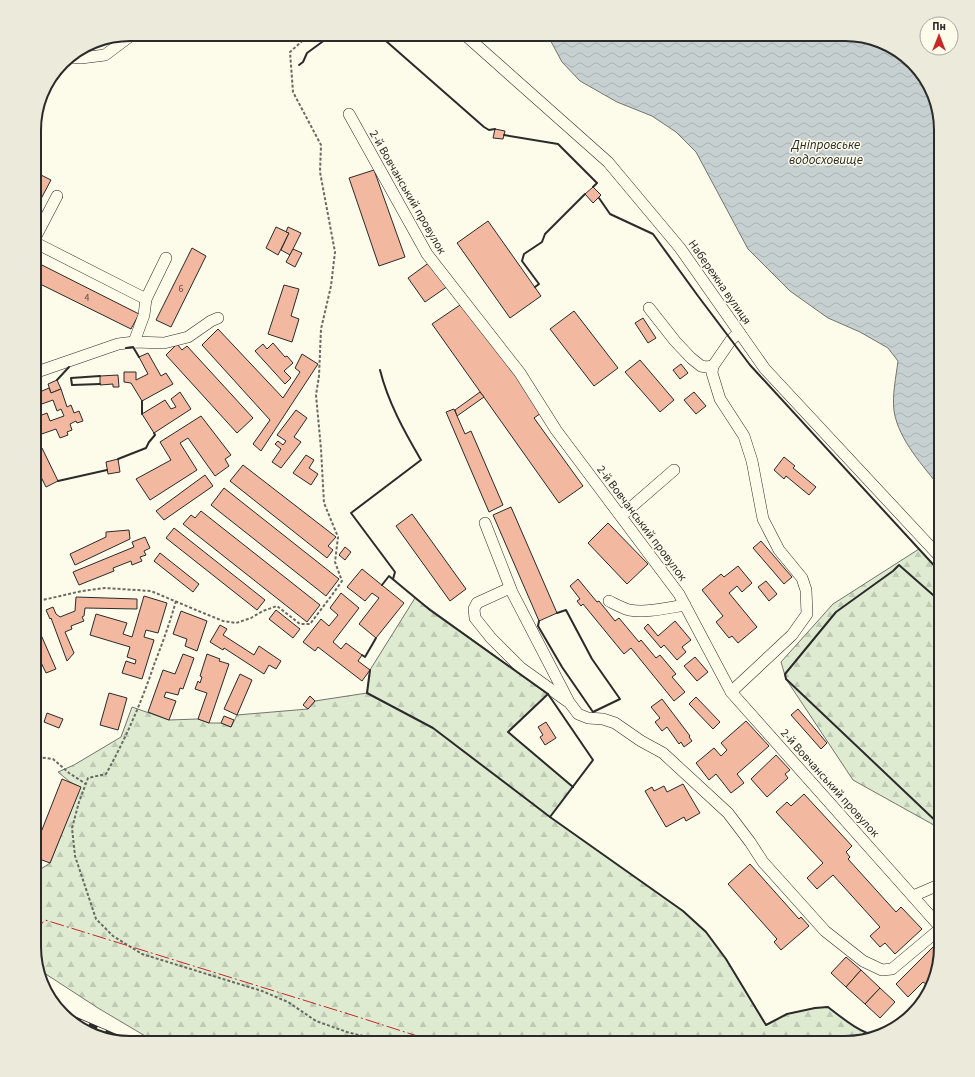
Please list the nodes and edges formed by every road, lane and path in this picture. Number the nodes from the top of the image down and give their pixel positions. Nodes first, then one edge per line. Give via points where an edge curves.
1 (302, 41) edge
2 (472, 41) edge
3 (123, 42) edge
4 (78, 58) edge
5 (349, 114) dead end
6 (57, 196) dead end
7 (41, 227) edge
8 (41, 245) edge
9 (166, 258) dead end
10 (146, 299) junction
11 (649, 308) dead end
12 (218, 318) dead end
13 (739, 332) junction
14 (134, 342) junction
15 (713, 366) junction
16 (41, 371) edge
17 (674, 470) dead end
18 (621, 516) junction
19 (486, 523) dead end
20 (934, 551) edge
21 (510, 588) junction
22 (41, 600) edge
23 (176, 601) junction
24 (609, 601) dead end
25 (685, 604) junction
26 (731, 692) junction
27 (569, 702) junction
28 (41, 758) edge
29 (86, 784) junction
30 (934, 887) edge
31 (913, 896) junction
32 (934, 920) edge
33 (934, 934) edge
34 (364, 1036) edge

1 - 23 path via 290,52 293,92 321,145 320,172 335,252 321,329 316,395 324,503 338,536 335,562 342,581 310,624 300,624 277,606 236,623
2 - 13 street, Набережна вулиця via 608,162 680,248
3 - 4 street via 105,55
5 - 18 street, 2-й Вовчанський провулок via 427,254 520,372 556,430
6 - 7 street
8 - 10 street
9 - 10 street
10 - 14 street via 144,315
11 - 15 street via 691,358 701,366
12 - 14 street via 188,338 164,343
13 - 15 street
13 - 20 street, Набережна вулиця via 765,370
14 - 16 street via 118,344
15 - 26 street via 712,373 720,399 744,436 763,519 779,550 802,578 806,590 806,614 792,636
17 - 18 street
18 - 25 street, 2-й Вовчанський провулок
19 - 21 street
21 - 27 street
21 - 27 street via 477,603 474,609 475,618 521,668
22 - 23 path via 105,588 151,591
23 - 29 path via 141,703 120,749 106,774 88,778
24 - 25 street via 640,611
25 - 26 street, 2-й Вовчанський провулок
26 - 31 street, 2-й Вовчанський провулок
27 - 33 street via 578,714 615,723 663,753 728,813 763,862 825,931 863,961 882,970 892,969
28 - 29 path via 53,759
29 - 34 path via 72,828 76,856 96,919 113,936 142,954 262,992 288,1002 316,1021
30 - 31 street
31 - 32 street, 2-й Вовчанський провулок

